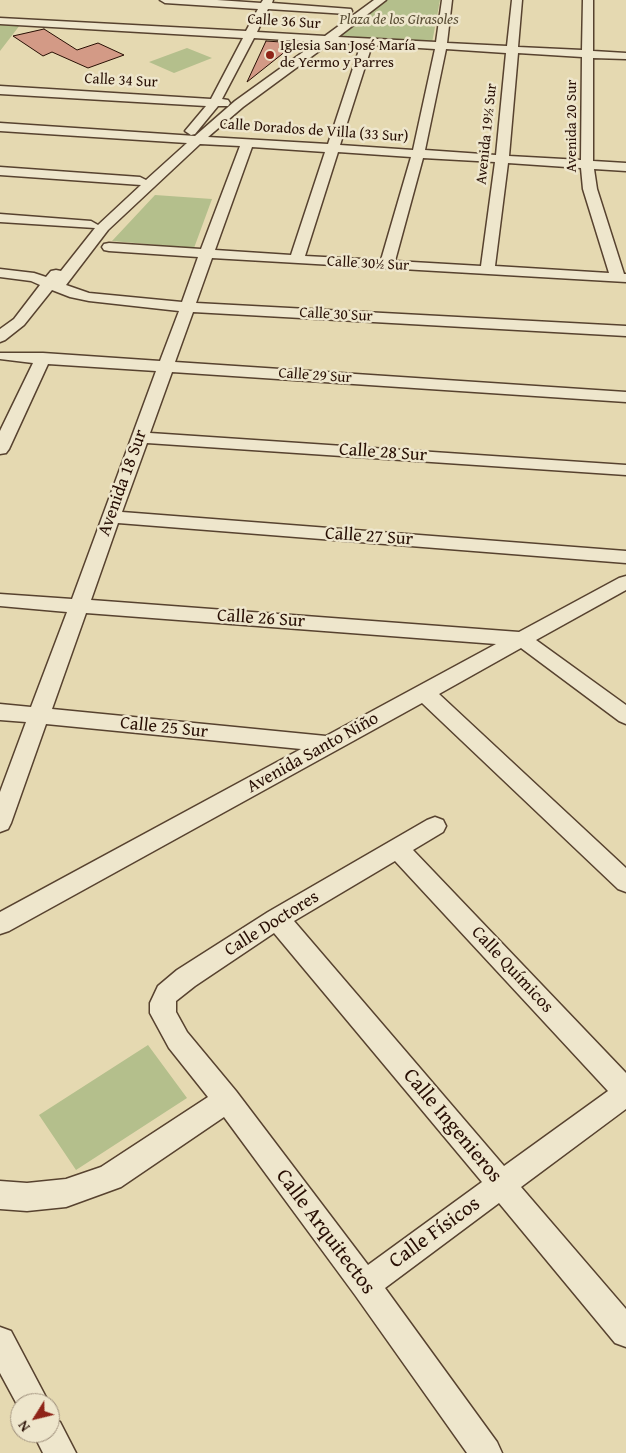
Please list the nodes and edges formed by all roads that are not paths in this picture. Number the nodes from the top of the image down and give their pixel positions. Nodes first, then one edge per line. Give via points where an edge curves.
1 (165, 0) edge
2 (362, 0) edge
3 (381, 0) edge
4 (447, 0) edge
5 (517, 0) edge
6 (588, 0) edge
7 (266, 3) edge
8 (347, 11) junction
9 (0, 21) edge
10 (249, 35) junction
11 (311, 39) junction
12 (327, 40) junction
13 (367, 42) junction
14 (441, 46) junction
15 (511, 50) junction
16 (588, 54) junction
17 (626, 56) edge
18 (0, 90) edge
19 (216, 102) junction
20 (239, 104) junction
21 (0, 127) edge
22 (190, 140) junction
23 (247, 143) junction
24 (332, 149) junction
25 (418, 154) junction
26 (502, 160) junction
27 (587, 164) junction
28 (626, 167) edge
29 (0, 171) edge
30 (140, 181) junction
31 (0, 218) edge
32 (91, 225) junction
33 (110, 246) dead end
34 (208, 253) junction
35 (297, 260) junction
36 (387, 265) junction
37 (487, 271) junction
38 (0, 273) edge
39 (622, 278) edge
40 (52, 286) junction
41 (187, 307) junction
42 (626, 330) edge
43 (0, 336) edge
44 (5, 356) dead end
45 (43, 358) junction
46 (166, 366) junction
47 (626, 397) edge
48 (5, 426) edge
49 (140, 437) junction
50 (0, 449) edge
51 (626, 470) edge
52 (111, 517) junction
53 (626, 557) edge
54 (626, 582) edge
55 (0, 600) edge
56 (79, 606) junction
57 (522, 639) junction
58 (424, 692) junction
59 (0, 712) edge
60 (39, 716) junction
61 (626, 716) edge
62 (328, 744) junction
63 (0, 823) edge
64 (435, 826) dead end
65 (397, 848) junction
66 (626, 882) edge
67 (277, 919) junction
68 (0, 924) edge
69 (164, 1013) joint
70 (626, 1092) edge
71 (227, 1100) junction
72 (502, 1185) junction
73 (0, 1195) edge
74 (365, 1285) junction
75 (626, 1332) edge
76 (0, 1342) edge
77 (28, 1393) edge
78 (486, 1453) edge

1 - 7 street
2 - 8 street
3 - 12 street
4 - 14 street
5 - 15 street, Avenida 19½ Sur
6 - 16 street, Avenida 20 Sur
7 - 8 street
7 - 10 street
8 - 11 street
9 - 10 street, Calle 36 Sur
10 - 11 street, Calle 36 Sur
10 - 19 street
11 - 12 street, Calle 36 Sur
12 - 13 street, Calle 36 Sur
12 - 20 street
13 - 14 street, Calle 36 Sur
13 - 24 street
14 - 15 street, Calle 36 Sur
14 - 25 street
15 - 16 street, Calle 36 Sur
15 - 26 street, Avenida 19½ Sur
16 - 17 street, Calle 36 Sur
16 - 27 street, Avenida 20 Sur
18 - 19 street, Calle 34 Sur
19 - 20 street, Calle 34 Sur
19 - 22 street
20 - 22 street
21 - 22 street, Calle Dorados de Villa (33 Sur)
22 - 23 street, Calle Dorados de Villa (33 Sur)
22 - 30 street
22 - 40 street via 103,227
23 - 24 street, Calle Dorados de Villa (33 Sur)
23 - 34 street, Avenida 18 Sur
24 - 25 street, Calle Dorados de Villa (33 Sur)
24 - 35 street
25 - 26 street, Calle Dorados de Villa (33 Sur)
25 - 36 street
26 - 27 street, Calle Dorados de Villa (33 Sur)
26 - 37 street, Avenida 19½ Sur
27 - 28 street, Calle Dorados de Villa (33 Sur)
27 - 39 street, Avenida 20 Sur via 590,189
29 - 30 street
30 - 32 street
31 - 32 street
32 - 40 street
33 - 34 street, Calle 30½ Sur
34 - 35 street, Calle 30½ Sur
34 - 41 street, Avenida 18 Sur
35 - 36 street, Calle 30½ Sur
36 - 37 street, Calle 30½ Sur
37 - 39 street, Calle 30½ Sur
38 - 40 street, Calle 30 Sur via 34,277
40 - 41 street, Calle 30 Sur via 89,297
40 - 43 street via 19,322
41 - 42 street, Calle 30 Sur
41 - 46 street, Avenida 18 Sur
44 - 45 street, Calle 29 Sur
45 - 46 street, Calle 29 Sur
45 - 48 street
46 - 47 street, Calle 29 Sur
46 - 49 street, Avenida 18 Sur
48 - 50 street
49 - 51 street, Calle 28 Sur
49 - 52 street, Avenida 18 Sur
52 - 53 street, Calle 27 Sur
52 - 56 street, Avenida 18 Sur
54 - 57 street, Avenida Santo Niño
55 - 56 street, Calle 26 Sur
56 - 57 street, Calle 26 Sur
56 - 60 street, Avenida 18 Sur
57 - 58 street, Avenida Santo Niño
57 - 61 street
58 - 62 street, Avenida Santo Niño
58 - 66 street
59 - 60 street, Calle 25 Sur
60 - 62 street, Calle 25 Sur
60 - 63 street, Avenida 18 Sur
62 - 68 street, Avenida Santo Niño
64 - 65 street, Calle Doctores
65 - 67 street, Calle Doctores
65 - 70 street, Calle Químicos
67 - 69 street, Calle Doctores via 175,986 163,1003
67 - 72 street, Calle Ingenieros
69 - 71 street, Calle Arquitectos via 178,1040
70 - 72 street, Calle Físicos
71 - 73 street via 111,1177 66,1193 27,1197
71 - 74 street, Calle Arquitectos
72 - 74 street, Calle Físicos
72 - 75 street, Calle Ingenieros
74 - 78 street, Calle Arquitectos
76 - 77 street

